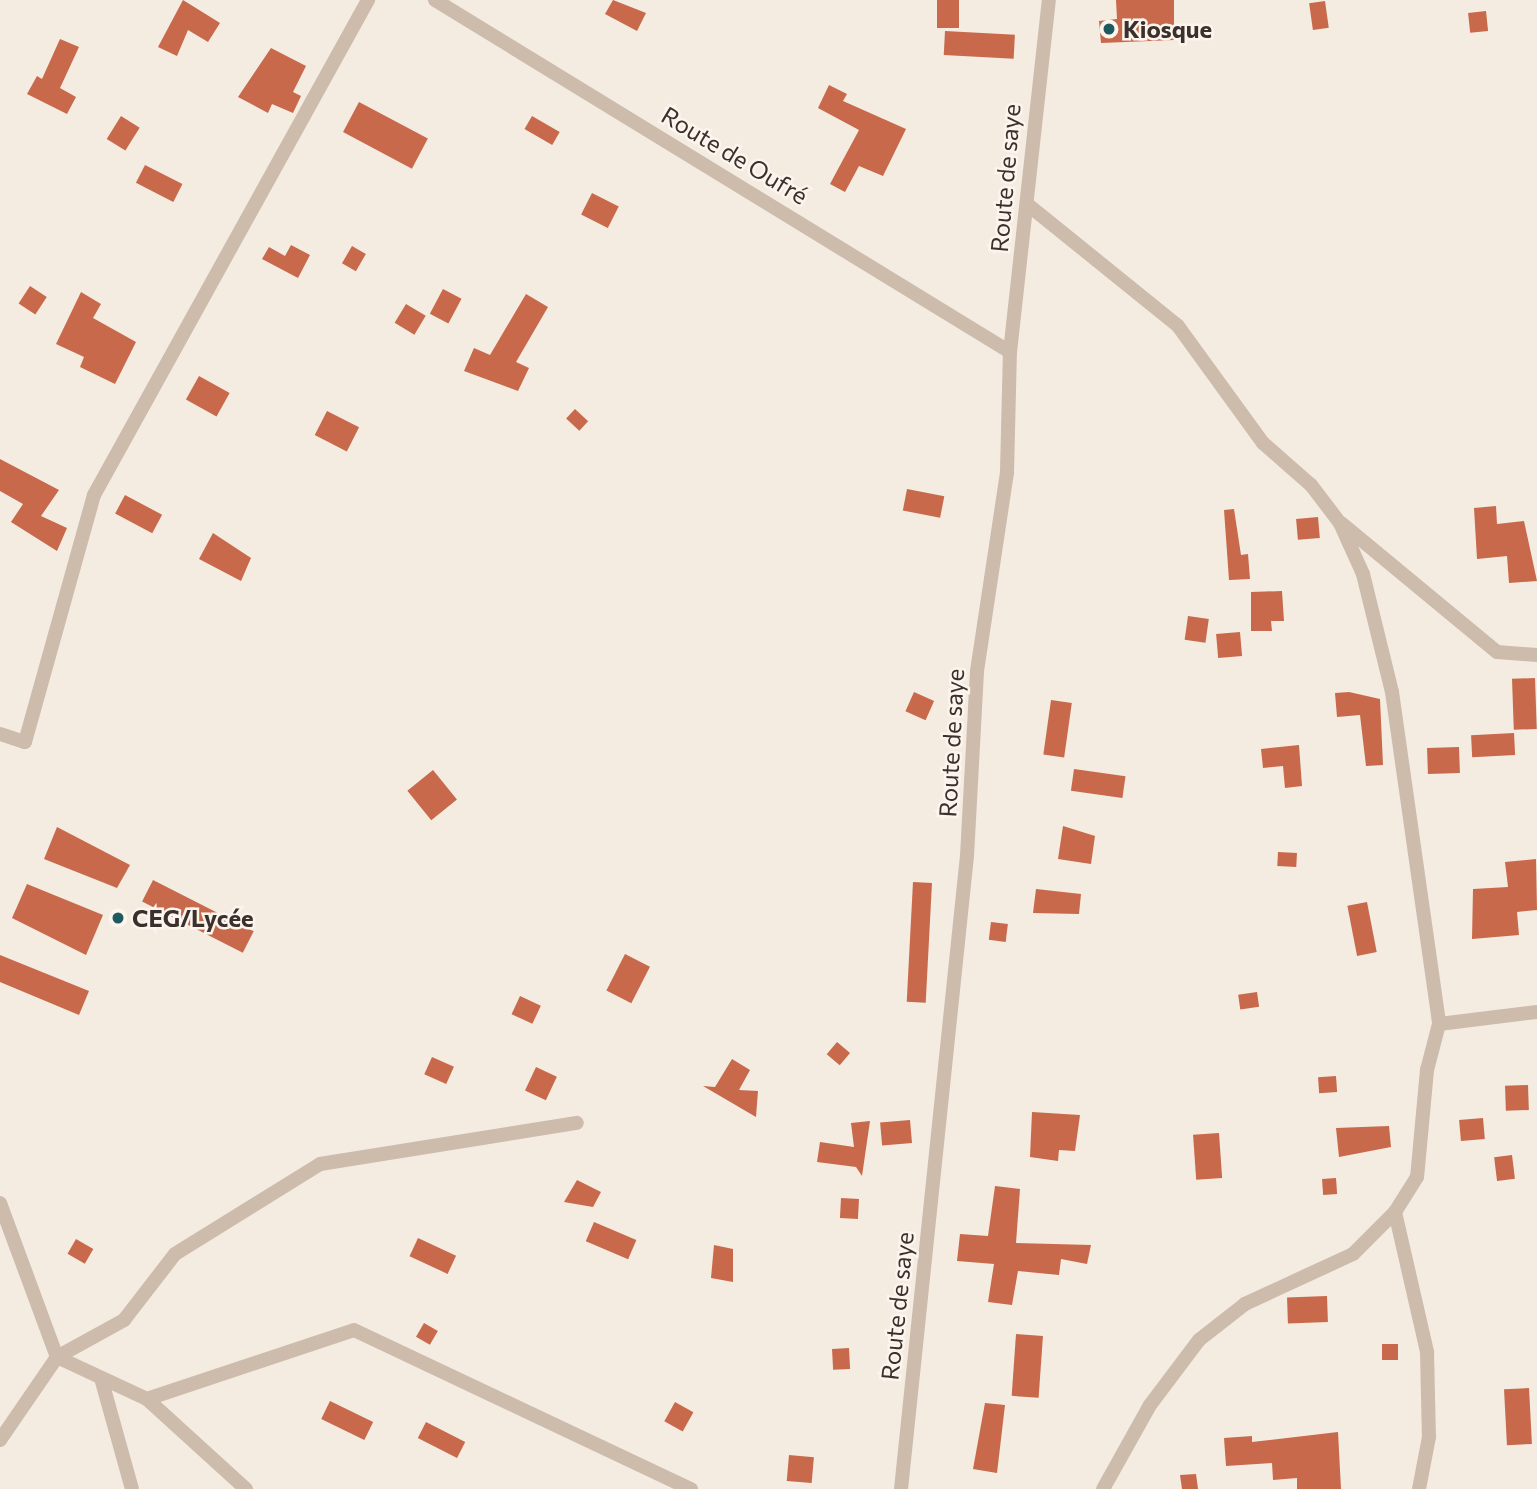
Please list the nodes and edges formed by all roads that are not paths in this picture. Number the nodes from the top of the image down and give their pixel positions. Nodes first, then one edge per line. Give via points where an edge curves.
1 (368, 0) edge
2 (435, 0) edge
3 (1049, 0) edge
4 (1027, 204) junction
5 (1010, 352) junction
6 (1340, 523) junction
7 (1537, 655) edge
8 (0, 734) edge
9 (1537, 1012) edge
10 (1439, 1024) junction
11 (577, 1123) dead end
12 (0, 1203) edge
13 (1395, 1212) junction
14 (57, 1357) junction
15 (101, 1378) junction
16 (147, 1399) junction
17 (0, 1440) edge
18 (132, 1489) edge
19 (246, 1489) edge
20 (691, 1489) edge
21 (901, 1489) edge
22 (1103, 1489) edge
23 (1419, 1489) edge

1 - 8 street via 94,495 26,742
2 - 5 street, Route de Oufré
3 - 4 street, Route de saye
4 - 5 street, Route de saye
4 - 6 street via 1178,326 1263,443 1311,485
5 - 21 street, Route de saye via 1007,472 976,671 967,856
6 - 7 street via 1497,652
6 - 10 street via 1363,574 1392,692
9 - 10 street
10 - 13 street via 1427,1070 1417,1177
11 - 14 street via 320,1164 175,1254 124,1320
12 - 14 street
13 - 22 street via 1353,1254 1245,1304 1199,1340 1150,1405
13 - 23 street via 1427,1352 1429,1437
14 - 15 street
14 - 17 street
15 - 16 street
15 - 18 street
16 - 19 street
16 - 20 street via 354,1329

